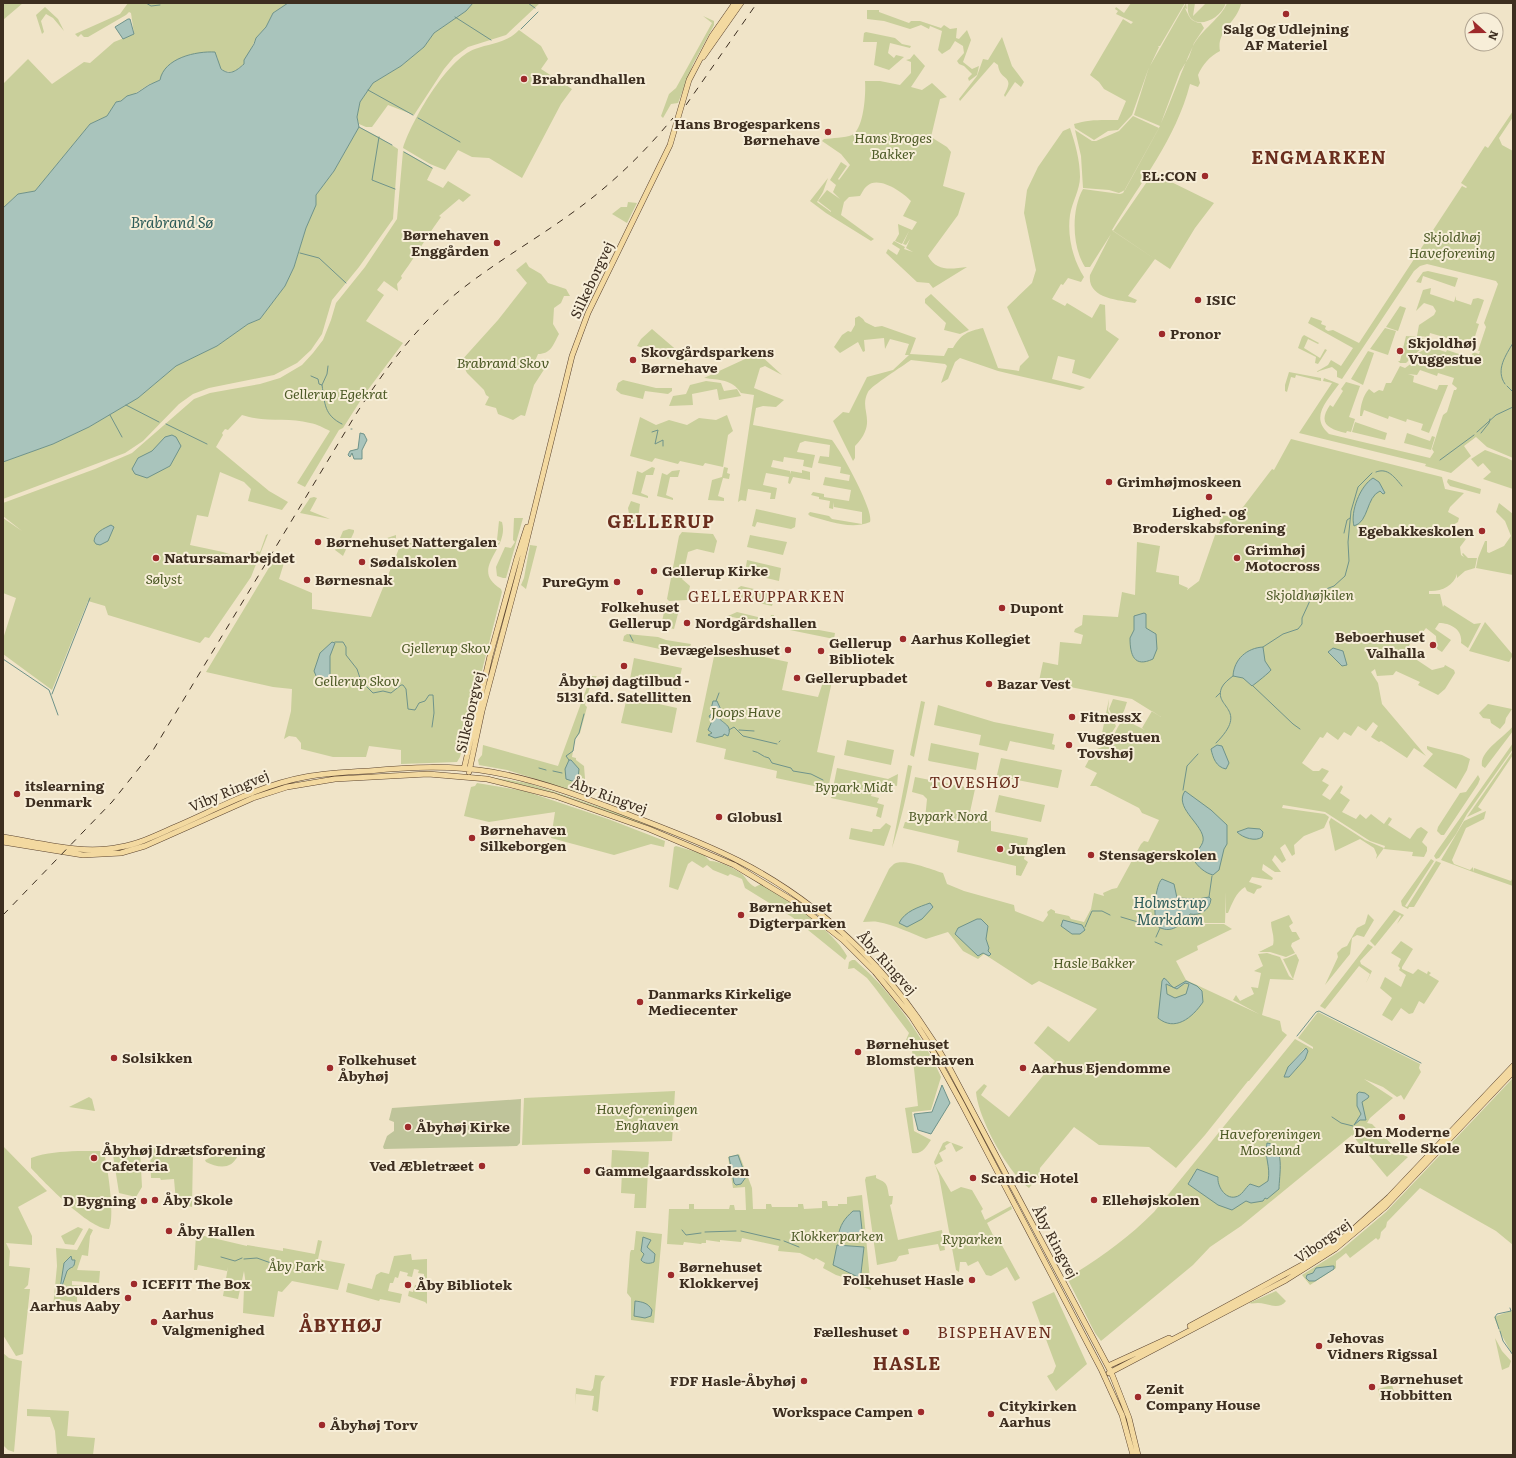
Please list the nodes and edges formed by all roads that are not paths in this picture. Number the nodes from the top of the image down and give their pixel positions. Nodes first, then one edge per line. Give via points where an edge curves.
1 (736, 3) edge
2 (741, 3) edge
3 (698, 64) junction
4 (466, 769) junction
5 (465, 776) junction
6 (3, 837) edge
7 (3, 842) edge
8 (1513, 1066) edge
9 (1513, 1072) edge
10 (1108, 1366) junction
11 (1111, 1372) junction
12 (1104, 1375) junction
13 (1133, 1455) edge
14 (1138, 1455) edge

1 - 3 main road, Silkeborgvej via 712,36
2 - 3 main road, Silkeborgvej
3 - 4 main road, Silkeborgvej via 686,87 668,150 588,313 577,343
4 - 5 main road, Silkeborgvej
4 - 6 main road, Viby Ringvej via 405,768 325,774 288,780 258,790 144,841 117,848 80,849
4 - 10 main road, Åby Ringvej via 507,776 563,792 723,853 784,887 850,938 898,990 934,1041
5 - 7 main road, Viby Ringvej via 384,775 293,785 261,795 145,846 113,854 80,854
5 - 12 main road, Åby Ringvej via 511,784 555,796 649,829 721,859 759,878 843,940 894,994 929,1044
8 - 10 main road, Viborgvej via 1389,1197 1337,1242 1312,1259 1188,1328
9 - 11 main road, Viborgvej via 1385,1207 1335,1249 1285,1281
10 - 11 main road, Åby Ringvej
11 - 12 main road, Viborgvej
11 - 14 main road, Åby Ringvej via 1129,1418
12 - 13 main road, Åby Ringvej via 1122,1415

